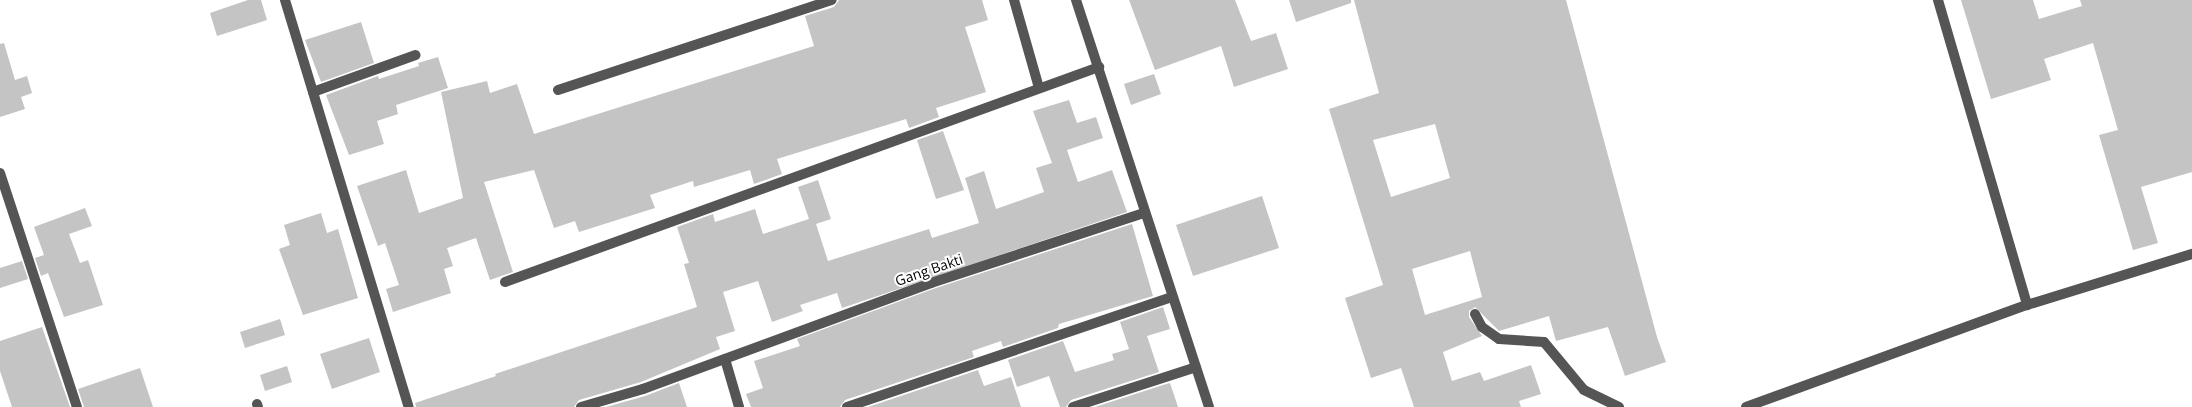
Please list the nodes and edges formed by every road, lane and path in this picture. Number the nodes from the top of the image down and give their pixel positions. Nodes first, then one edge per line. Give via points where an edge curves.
1 (285, 0) edge
2 (832, 0) edge
3 (1014, 0) edge
4 (1076, 0) edge
5 (1938, 0) edge
6 (416, 54) dead end
7 (1099, 67) junction
8 (1039, 88) junction
9 (558, 90) dead end
10 (313, 92) junction
11 (0, 173) edge
12 (1144, 212) junction
13 (2192, 254) edge
14 (505, 282) dead end
15 (1172, 297) junction
16 (2027, 305) junction
17 (1475, 314) dead end
18 (725, 359) junction
19 (1196, 368) junction
20 (77, 407) edge
21 (409, 407) edge
22 (581, 407) edge
23 (739, 407) edge
24 (847, 407) edge
25 (1073, 407) edge
26 (1209, 407) edge
27 (1619, 407) edge
28 (1746, 407) edge

1 - 10 street
2 - 9 street
3 - 8 street
4 - 7 street
5 - 16 street
6 - 10 street
7 - 8 street
7 - 12 street
8 - 14 street
10 - 21 street
11 - 20 street
12 - 15 street
12 - 18 street, Gang Bakti via 931,283
13 - 16 street
15 - 19 street
15 - 24 street
16 - 28 street
17 - 27 street via 1482,327 1499,339 1544,342 1584,390
18 - 22 street, Gang Bakti
18 - 23 street
19 - 25 street
19 - 26 street

